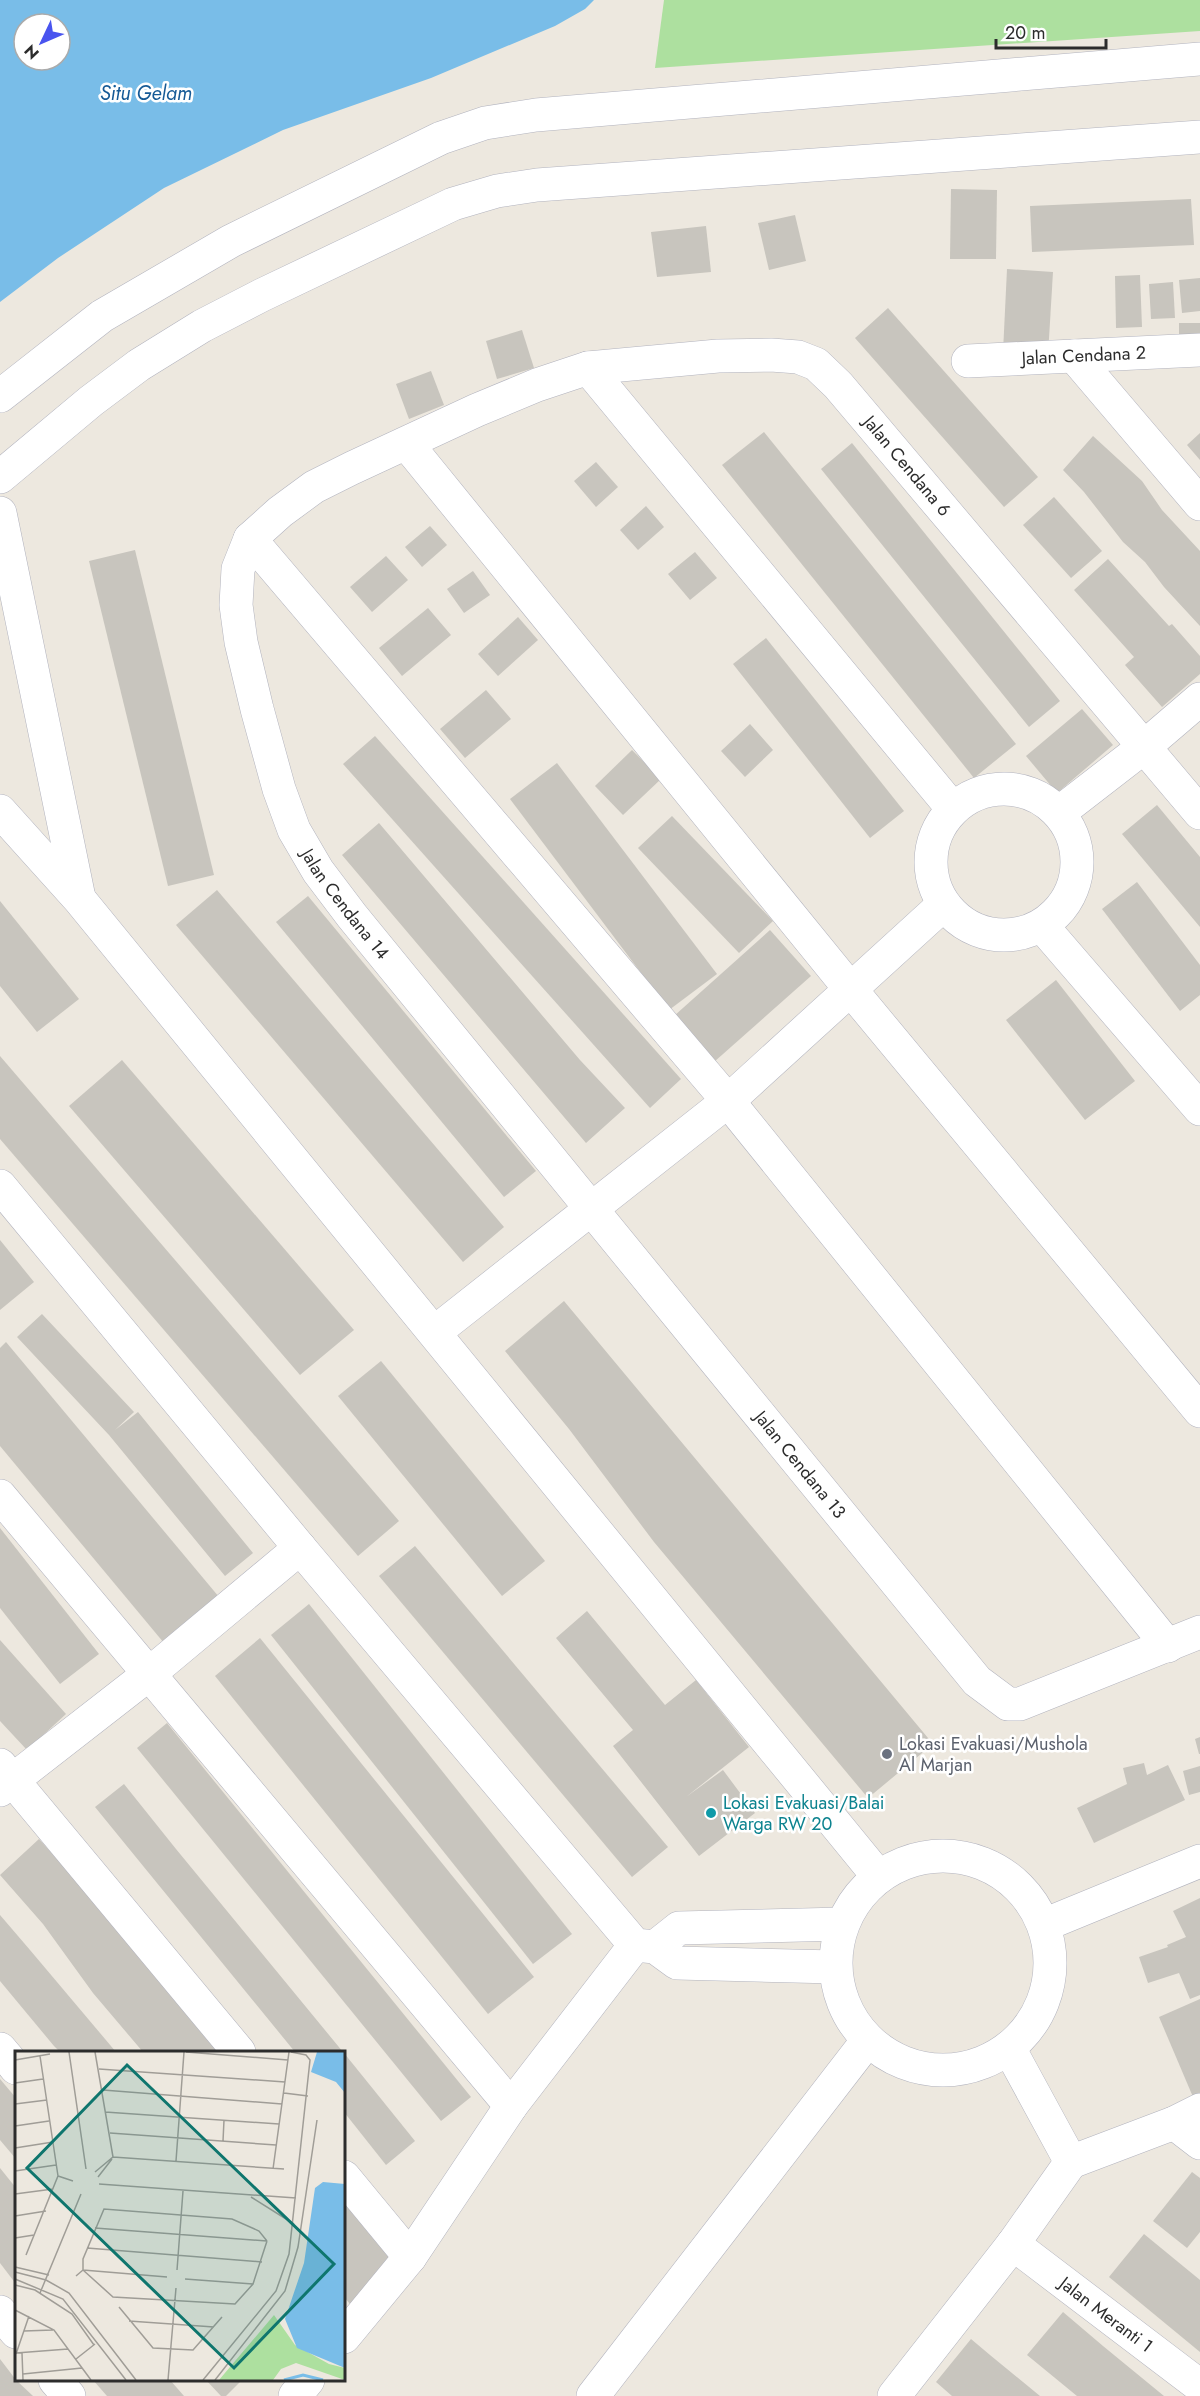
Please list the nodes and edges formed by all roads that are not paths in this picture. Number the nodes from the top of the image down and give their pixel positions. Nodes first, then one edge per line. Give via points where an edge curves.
1 (1200, 59) edge
2 (1200, 137) edge
3 (1200, 350) edge
4 (1074, 356) junction
5 (968, 362) dead end
6 (588, 368) junction
7 (0, 396) edge
8 (407, 444) junction
9 (0, 477) edge
10 (1200, 504) edge
11 (0, 513) edge
12 (250, 539) junction
13 (1200, 699) edge
14 (1144, 747) junction
15 (953, 809) junction
16 (0, 811) edge
17 (1060, 812) junction
18 (1200, 813) edge
19 (80, 900) junction
20 (943, 906) junction
21 (1043, 927) junction
22 (850, 990) junction
23 (728, 1101) junction
24 (1200, 1109) edge
25 (0, 1186) edge
26 (592, 1210) junction
27 (435, 1332) junction
28 (1200, 1411) edge
29 (0, 1496) edge
30 (300, 1548) junction
31 (1200, 1632) edge
32 (1168, 1647) junction
33 (149, 1674) junction
34 (4, 1778) edge
35 (1200, 1861) edge
36 (879, 1876) junction
37 (842, 1924) junction
38 (1044, 1925) junction
39 (645, 1946) junction
40 (835, 1967) junction
41 (868, 2040) junction
42 (1010, 2048) junction
43 (0, 2049) edge
44 (239, 2051) edge
45 (15, 2067) edge
46 (511, 2106) junction
47 (1187, 2117) edge
48 (1200, 2143) edge
49 (1071, 2163) junction
50 (345, 2178) edge
51 (1013, 2244) junction
52 (410, 2257) junction
53 (0, 2312) edge
54 (15, 2331) edge
55 (345, 2336) edge
56 (57, 2381) edge
57 (1200, 2386) edge
58 (895, 2395) edge
59 (69, 2396) edge
60 (593, 2396) edge

1 - 7 street via 536,115 484,123 441,138 164,277 102,316
2 - 9 street via 537,184 497,191 453,204 201,326 99,395
3 - 4 street, Jalan Cendana 2
4 - 5 street, Jalan Cendana 2
4 - 10 street
6 - 8 street, Jalan Cendana 6 via 477,410
6 - 14 street, Jalan Cendana 6 via 718,356 771,355 816,363
6 - 15 street
8 - 12 street, Jalan Cendana 6 via 314,487
8 - 22 street
11 - 19 street
12 - 23 street
12 - 26 street, Jalan Cendana 14 via 238,568 236,605 241,642 266,743 294,830 318,872 352,916
13 - 14 street
14 - 17 street
14 - 18 street, Jalan Cendana 6
15 - 17 street via 974,796 1002,789 1033,795
15 - 20 street via 936,831 928,854 932,882
16 - 19 street
17 - 21 street via 1078,851 1077,875 1071,894
19 - 27 street
20 - 21 street via 964,923 988,934 1018,934
20 - 22 street
21 - 24 street
22 - 23 street
22 - 28 street
23 - 26 street
23 - 32 street
25 - 30 street
26 - 27 street
26 - 32 street, Jalan Cendana 13 via 976,1681 998,1699 1020,1704
27 - 36 street
29 - 33 street
30 - 33 street
30 - 39 street
31 - 32 street
33 - 34 street
33 - 46 street
34 - 44 street
35 - 38 street
36 - 37 street via 864,1889
36 - 38 street via 914,1858 954,1856 992,1866 1023,1891
37 - 39 street via 680,1928
37 - 40 street
38 - 42 street via 1051,1958 1047,1992 1033,2023
39 - 40 street via 677,1963
39 - 46 street
40 - 41 street via 839,1994 851,2019
41 - 42 street via 893,2058 922,2068 953,2070 983,2064
41 - 60 street
42 - 49 street
43 - 45 street
46 - 52 street
47 - 48 street
47 - 49 street
49 - 51 street
50 - 52 street
51 - 57 street, Jalan Meranti 1
51 - 58 street
52 - 55 street
53 - 54 street
56 - 59 street

